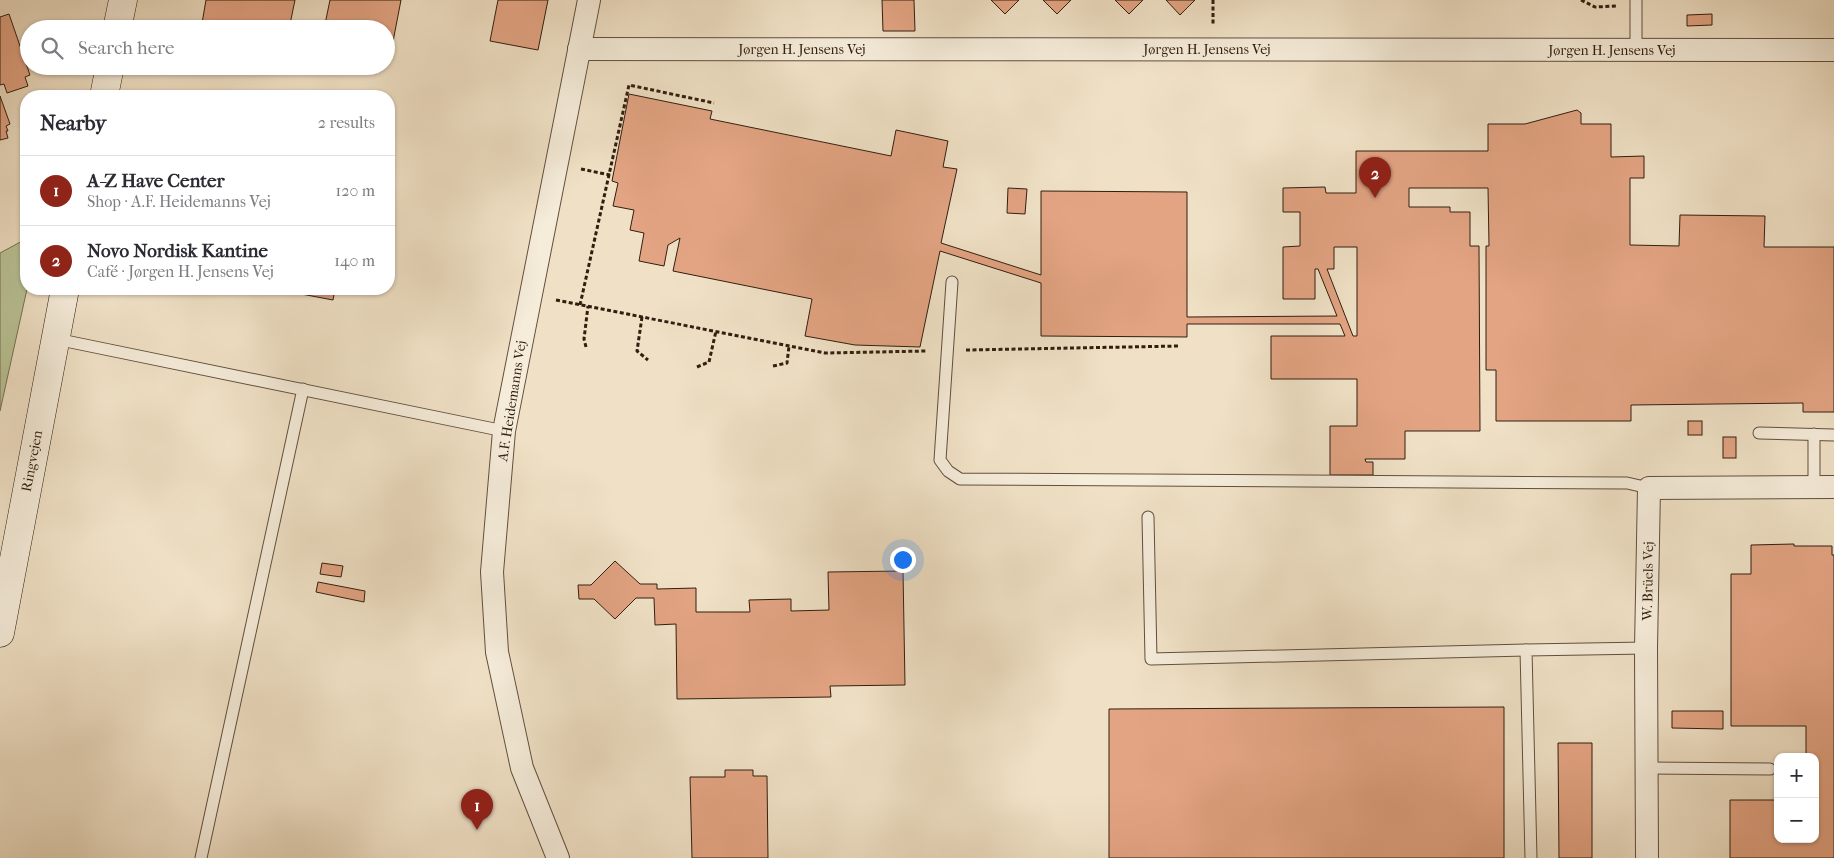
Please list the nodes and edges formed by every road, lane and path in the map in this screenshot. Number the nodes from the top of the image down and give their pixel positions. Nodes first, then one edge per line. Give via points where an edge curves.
1 (123, 0) edge
2 (589, 0) edge
3 (1581, 0) edge
4 (1636, 3) edge
5 (120, 20) edge
6 (580, 49) junction
7 (1636, 50) junction
8 (1834, 50) edge
9 (108, 75) edge
10 (105, 90) edge
11 (714, 103) dead end
12 (952, 282) dead end
13 (64, 295) edge
14 (531, 295) junction
15 (580, 305) junction
16 (588, 306) junction
17 (642, 317) junction
18 (716, 332) junction
19 (55, 338) junction
20 (789, 346) junction
21 (1180, 346) dead end
22 (586, 347) dead end
23 (948, 351) junction
24 (648, 360) dead end
25 (773, 366) dead end
26 (697, 367) dead end
27 (304, 390) junction
28 (504, 431) junction
29 (1759, 433) dead end
30 (1814, 434) junction
31 (1834, 435) edge
32 (1824, 487) edge
33 (1649, 488) junction
34 (1148, 517) dead end
35 (0, 633) edge
36 (1646, 648) junction
37 (1526, 650) junction
38 (1648, 768) junction
39 (1770, 769) dead end
40 (201, 858) edge
41 (558, 858) edge
42 (1531, 858) edge
43 (1647, 858) edge

1 - 5 main road
2 - 6 street, A.F. Heidemanns Vej
3 - 4 path via 1595,7
4 - 7 lane
6 - 7 street, Jørgen H. Jensens Vej
6 - 14 street, A.F. Heidemanns Vej
7 - 8 street, Jørgen H. Jensens Vej
9 - 10 main road
11 - 15 path via 629,85
12 - 23 lane
13 - 19 main road, Ringvejen
14 - 15 path
14 - 28 street, A.F. Heidemanns Vej
15 - 16 path
16 - 17 path
16 - 22 path
17 - 18 path
17 - 24 path via 637,351
18 - 20 path
18 - 26 path via 709,362
19 - 27 lane
19 - 35 main road, Ringvejen
20 - 23 path via 825,353
20 - 25 path via 787,363
21 - 23 path
23 - 33 lane via 940,460 960,479 1627,483
27 - 28 lane
27 - 40 lane
28 - 41 street, A.F. Heidemanns Vej via 492,572 497,652 522,768
29 - 30 lane
30 - 31 lane
30 - 32 lane
32 - 33 street
33 - 36 street, W. Brüels Vej
34 - 37 lane via 1151,659
36 - 37 lane
36 - 38 street, W. Brüels Vej
37 - 42 lane
38 - 39 lane
38 - 43 street, W. Brüels Vej

